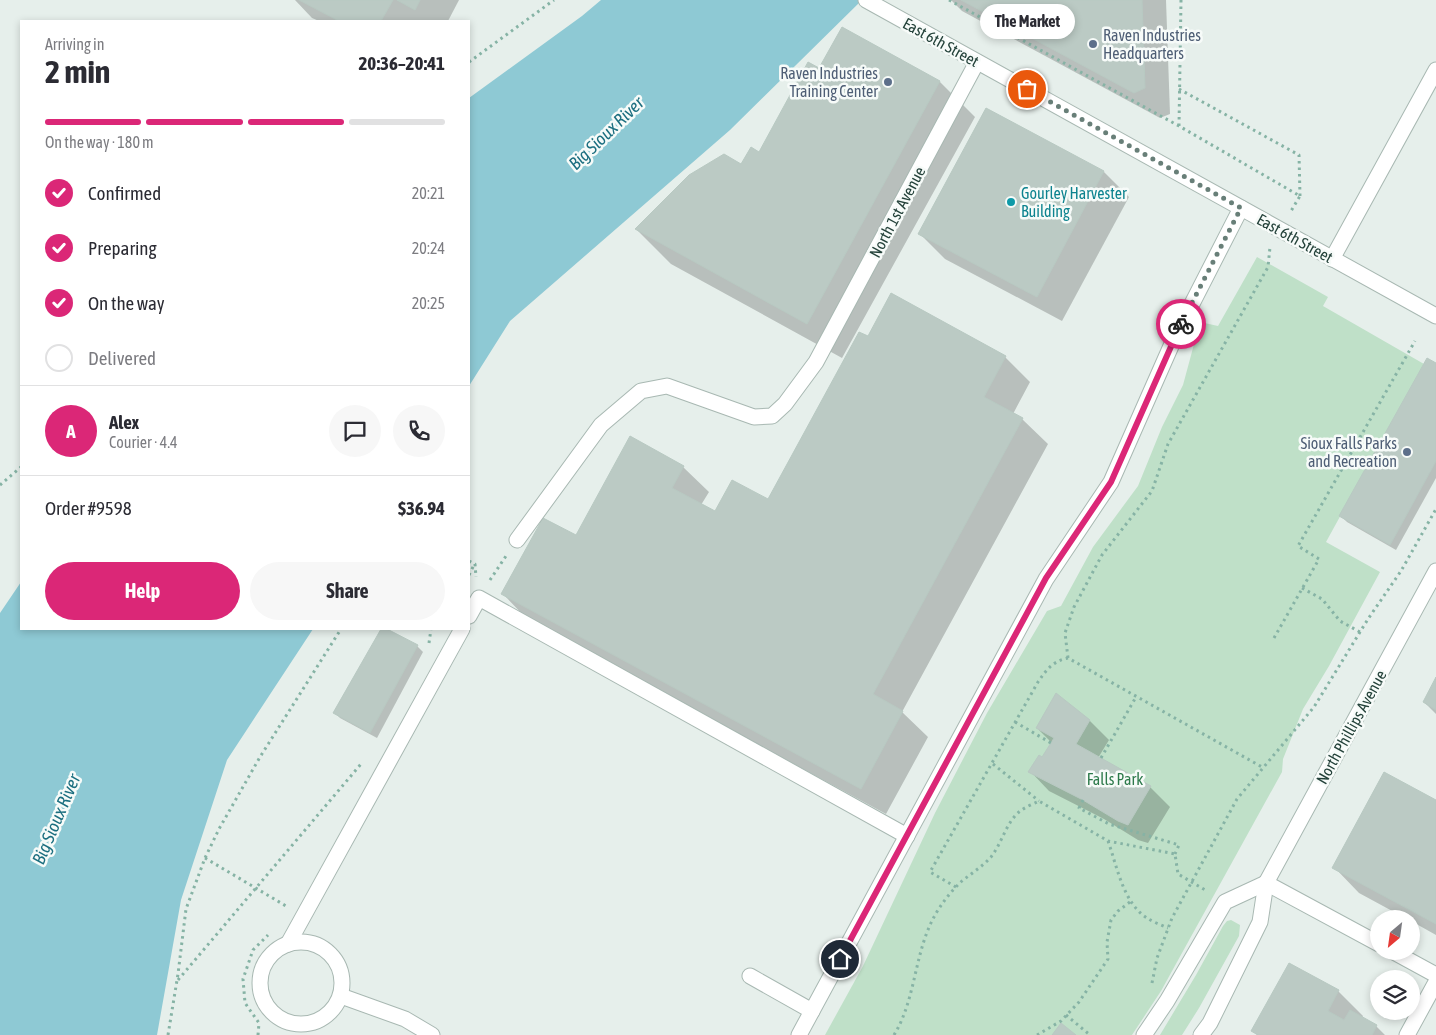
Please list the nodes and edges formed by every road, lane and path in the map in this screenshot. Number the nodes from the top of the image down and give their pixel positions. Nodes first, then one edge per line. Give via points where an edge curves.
1 (554, 0) edge
2 (866, 0) edge
3 (949, 0) edge
4 (1181, 0) edge
5 (470, 61) edge
6 (977, 62) junction
7 (1436, 70) edge
8 (1179, 89) junction
9 (1179, 126) junction
10 (1300, 196) junction
11 (1241, 208) junction
12 (1279, 230) junction
13 (1332, 259) junction
14 (1436, 316) edge
15 (1415, 341) dead end
16 (20, 468) edge
17 (0, 485) edge
18 (1436, 508) edge
19 (517, 540) joint
20 (475, 564) dead end
21 (1436, 571) edge
22 (470, 573) edge
23 (1302, 588) junction
24 (479, 598) junction
25 (470, 614) edge
26 (340, 630) edge
27 (432, 630) edge
28 (461, 630) edge
29 (1360, 632) junction
30 (1274, 638) dead end
31 (428, 648) dead end
32 (1068, 658) junction
33 (1136, 696) junction
34 (1015, 722) junction
35 (1051, 743) dead end
36 (366, 758) dead end
37 (1101, 758) dead end
38 (993, 763) junction
39 (1262, 767) junction
40 (1083, 800) dead end
41 (1039, 801) junction
42 (906, 836) junction
43 (1108, 841) junction
44 (1175, 854) junction
45 (205, 858) junction
46 (1191, 882) junction
47 (1266, 883) junction
48 (956, 887) junction
49 (256, 888) junction
50 (1214, 896) dead end
51 (1130, 902) junction
52 (286, 906) dead end
53 (1168, 928) junction
54 (1370, 939) edge
55 (288, 944) junction
56 (1408, 960) edge
57 (1436, 975) edge
58 (750, 976) dead end
59 (177, 981) junction
60 (1436, 982) edge
61 (1151, 986) dead end
62 (341, 996) junction
63 (812, 1011) junction
64 (1066, 1015) junction
65 (168, 1035) edge
66 (432, 1035) edge
67 (799, 1035) edge
68 (894, 1035) edge
69 (1037, 1035) edge
70 (1090, 1035) edge
71 (1144, 1035) edge
72 (1201, 1035) edge
73 (1407, 1035) edge

1 - 5 path
2 - 6 street, East 6th Street
3 - 9 path
4 - 8 path
6 - 11 street, East 6th Street
6 - 19 street, North 1st Avenue via 816,362 785,404 772,416 754,417 667,386 641,392 601,425
7 - 13 street
8 - 9 path
8 - 10 path via 1300,155
9 - 10 path
10 - 12 path
11 - 12 street, East 6th Street
11 - 42 street via 1175,337 1111,482 1046,578
12 - 13 street, East 6th Street
12 - 32 path via 1270,247 1268,267 1168,444 1152,491 1102,555 1074,607 1065,633
13 - 14 street, East 6th Street
15 - 23 path via 1298,546 1319,559
16 - 17 path
18 - 29 path via 1401,571
19 - 24 path
20 - 22 path
21 - 47 street, North Phillips Avenue
23 - 29 path via 1322,599 1340,621
23 - 30 path
24 - 25 street
24 - 42 street
26 - 45 path via 260,757
27 - 31 path
28 - 55 street
29 - 39 path via 1314,707
32 - 33 path
32 - 34 path via 1058,660 1048,668
33 - 37 path
33 - 39 path
34 - 35 path
34 - 38 path
36 - 49 path
38 - 41 path
38 - 48 path via 930,872
39 - 46 path via 1237,799
40 - 44 path via 1079,808 1108,824 1179,845
41 - 43 path
41 - 48 path via 1013,818 990,858
42 - 63 street
43 - 44 path
43 - 51 path
44 - 46 path via 1178,874
45 - 49 path
45 - 59 path via 186,909
46 - 50 path
46 - 53 path
47 - 54 street
47 - 71 street via 1226,902
47 - 72 street, North Phillips Avenue via 1260,922
48 - 68 path via 934,917 919,956 909,1002
49 - 52 path
49 - 59 path
51 - 53 path via 1146,917
51 - 64 path via 1111,920 1108,959 1079,1002
53 - 61 path via 1156,958
55 - 62 street via 302,942 325,950 340,971
55 - 62 street via 275,951 261,974 260,988 272,1013 284,1021 311,1023 324,1018
56 - 57 street
58 - 63 street
59 - 65 path
60 - 73 street
62 - 66 street via 405,1019
63 - 67 street
64 - 69 path
64 - 70 path

